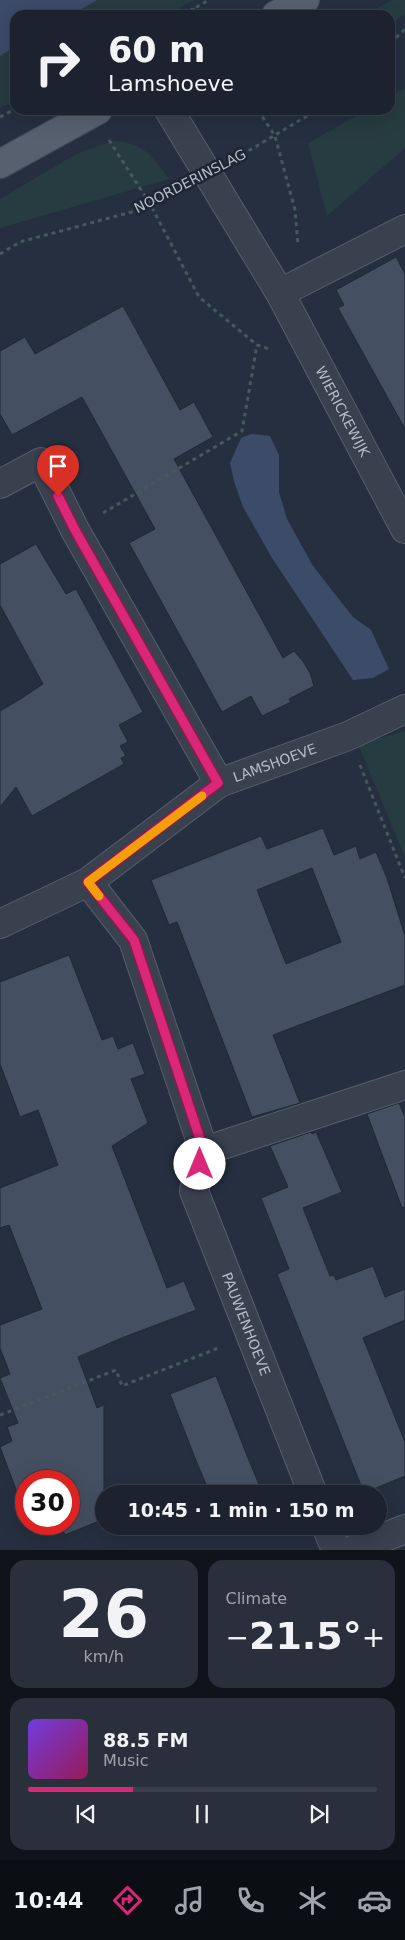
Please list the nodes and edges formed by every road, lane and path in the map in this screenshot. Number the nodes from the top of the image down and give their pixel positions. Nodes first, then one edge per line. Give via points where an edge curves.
1 (209, 0) edge
2 (305, 0) edge
3 (193, 8) joint
4 (190, 10) edge
5 (286, 10) edge
6 (405, 29) edge
7 (395, 38) edge
8 (89, 115) edge
9 (172, 115) edge
10 (309, 115) edge
11 (0, 164) edge
12 (209, 174) junction
13 (405, 229) edge
14 (0, 254) edge
15 (280, 293) junction
16 (257, 345) dead end
17 (0, 484) edge
18 (405, 528) edge
19 (75, 530) junction
20 (405, 709) edge
21 (348, 736) junction
22 (218, 783) junction
23 (405, 878) edge
24 (88, 882) junction
25 (0, 924) edge
26 (405, 1084) edge
27 (204, 1151) junction
28 (250, 1336) junction
29 (0, 1415) edge
30 (309, 1485) edge
31 (405, 1529) edge
32 (330, 1535) edge
33 (336, 1550) edge
34 (353, 1550) edge

1 - 3 path
2 - 5 main road
3 - 4 path
6 - 7 path
8 - 11 main road
9 - 12 street, WIERICKEWIJK
10 - 12 path, NOORDERINSLAG
12 - 14 path, NOORDERINSLAG via 139,210 20,242
12 - 15 street, WIERICKEWIJK
13 - 15 street
15 - 18 street, WIERICKEWIJK
16 - 19 path via 242,431
17 - 19 street via 41,462
19 - 22 street
20 - 21 street, LAMSHOEVE
21 - 22 street, LAMSHOEVE
21 - 23 path
22 - 24 street, LAMSHOEVE
24 - 25 street, LAMSHOEVE
24 - 27 street via 134,940
26 - 27 street
27 - 28 street, PAUWENHOEVE via 194,1191
28 - 29 path via 122,1386 116,1370
28 - 30 street, PAUWENHOEVE
31 - 34 street
32 - 33 street

